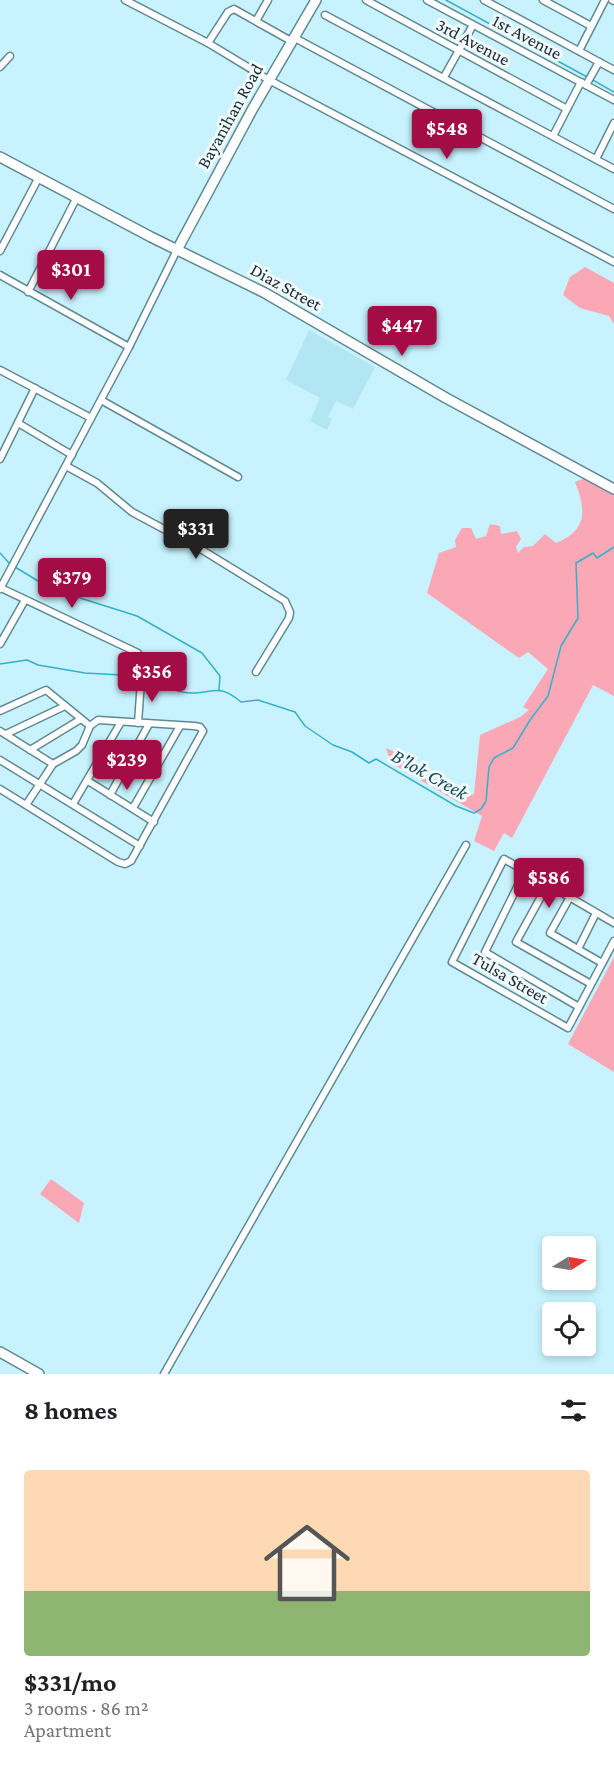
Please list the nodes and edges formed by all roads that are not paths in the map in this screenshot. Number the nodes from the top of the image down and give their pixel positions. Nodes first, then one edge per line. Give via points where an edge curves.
1 (125, 0) edge
2 (268, 0) edge
3 (316, 0) edge
4 (366, 0) edge
5 (427, 0) edge
6 (484, 0) edge
7 (543, 0) edge
8 (605, 0) edge
9 (325, 15) dead end
10 (256, 21) junction
11 (473, 25) junction
12 (591, 26) junction
13 (292, 39) junction
14 (208, 43) junction
15 (579, 51) junction
16 (459, 52) junction
17 (10, 56) dead end
18 (599, 62) junction
19 (0, 67) edge
20 (614, 70) edge
21 (444, 77) junction
22 (269, 80) junction
23 (587, 81) junction
24 (614, 100) edge
25 (567, 109) junction
26 (614, 123) edge
27 (612, 133) edge
28 (553, 136) junction
29 (0, 157) edge
30 (596, 159) junction
31 (614, 169) edge
32 (39, 177) junction
33 (77, 197) junction
34 (614, 209) edge
35 (0, 250) edge
36 (177, 250) junction
37 (614, 262) edge
38 (0, 275) edge
39 (28, 292) junction
40 (129, 347) junction
41 (2, 371) edge
42 (0, 380) edge
43 (35, 388) junction
44 (101, 399) junction
45 (91, 418) junction
46 (18, 423) junction
47 (2, 449) edge
48 (72, 455) junction
49 (0, 459) edge
50 (66, 466) junction
51 (238, 477) dead end
52 (614, 489) edge
53 (0, 589) edge
54 (25, 600) junction
55 (0, 644) edge
56 (256, 672) dead end
57 (65, 706) junction
58 (0, 711) edge
59 (81, 719) junction
60 (121, 722) junction
61 (138, 723) junction
62 (149, 724) junction
63 (90, 726) junction
64 (180, 726) junction
65 (3, 732) edge
66 (30, 750) junction
67 (0, 760) edge
68 (53, 764) junction
69 (88, 781) junction
70 (40, 784) junction
71 (0, 789) edge
72 (110, 795) junction
73 (73, 804) junction
74 (26, 805) junction
75 (133, 808) junction
76 (154, 822) junction
77 (466, 845) dead end
78 (140, 846) junction
79 (525, 871) junction
80 (548, 884) junction
81 (570, 897) junction
82 (596, 913) junction
83 (614, 923) edge
84 (614, 941) edge
85 (578, 949) junction
86 (602, 963) junction
87 (591, 984) junction
88 (579, 1007) junction
89 (0, 1352) edge
90 (39, 1374) edge
91 (164, 1374) edge

1 - 14 street
2 - 10 street
3 - 13 main road, Bayanihan Road
4 - 16 street, 3rd Avenue
5 - 11 street, 1st Avenue
6 - 15 street
7 - 12 street
8 - 12 street
9 - 21 street
10 - 13 street
10 - 14 street via 231,10
11 - 16 street
11 - 23 street, 1st Avenue
12 - 15 street
13 - 22 main road, Bayanihan Road
13 - 34 street
14 - 22 street
15 - 18 street
16 - 21 street
16 - 25 street, 3rd Avenue
17 - 19 street
18 - 20 street
18 - 23 street
21 - 28 street
22 - 36 main road, Bayanihan Road
22 - 37 street
23 - 24 street, 1st Avenue
23 - 25 street
25 - 28 street
26 - 27 street
27 - 30 street
28 - 30 street
29 - 32 main road, Diaz Street
30 - 31 street
32 - 33 main road, Diaz Street
32 - 35 street
33 - 36 main road, Diaz Street
33 - 39 street
36 - 40 street
36 - 52 main road, Diaz Street via 265,293
38 - 39 street
39 - 40 street
40 - 44 street
41 - 42 street
41 - 43 street
43 - 45 street
43 - 46 street
44 - 45 street
44 - 51 street
45 - 48 street
46 - 47 street
46 - 48 street
47 - 49 street
48 - 50 street
50 - 53 street
50 - 56 street via 97,483 132,512 285,601 289,618
53 - 54 street
54 - 55 street
54 - 61 street via 138,653 142,662
57 - 58 street via 46,690
57 - 59 street
57 - 65 street
59 - 63 street
59 - 66 street
60 - 61 street
60 - 63 street via 101,719
60 - 69 street
61 - 62 street
62 - 64 street
62 - 72 street
63 - 68 street via 82,745
64 - 75 street
64 - 76 street via 200,727 204,734
65 - 66 street
66 - 68 street
67 - 70 street
68 - 70 street
69 - 72 street
69 - 73 street
70 - 73 street
70 - 74 street
71 - 74 street
72 - 75 street
73 - 78 street
74 - 78 street via 122,864 131,861
75 - 76 street
76 - 78 street
77 - 91 street
79 - 80 street
79 - 88 street via 485,952
79 - 88 street, Tulsa Street via 504,859 452,962 568,1028
80 - 81 street
80 - 87 street via 516,942
81 - 82 street
81 - 85 street via 550,933
82 - 83 street
82 - 85 street
84 - 86 street, Tulsa Street
85 - 86 street
86 - 87 street, Tulsa Street
87 - 88 street, Tulsa Street
89 - 90 main road

